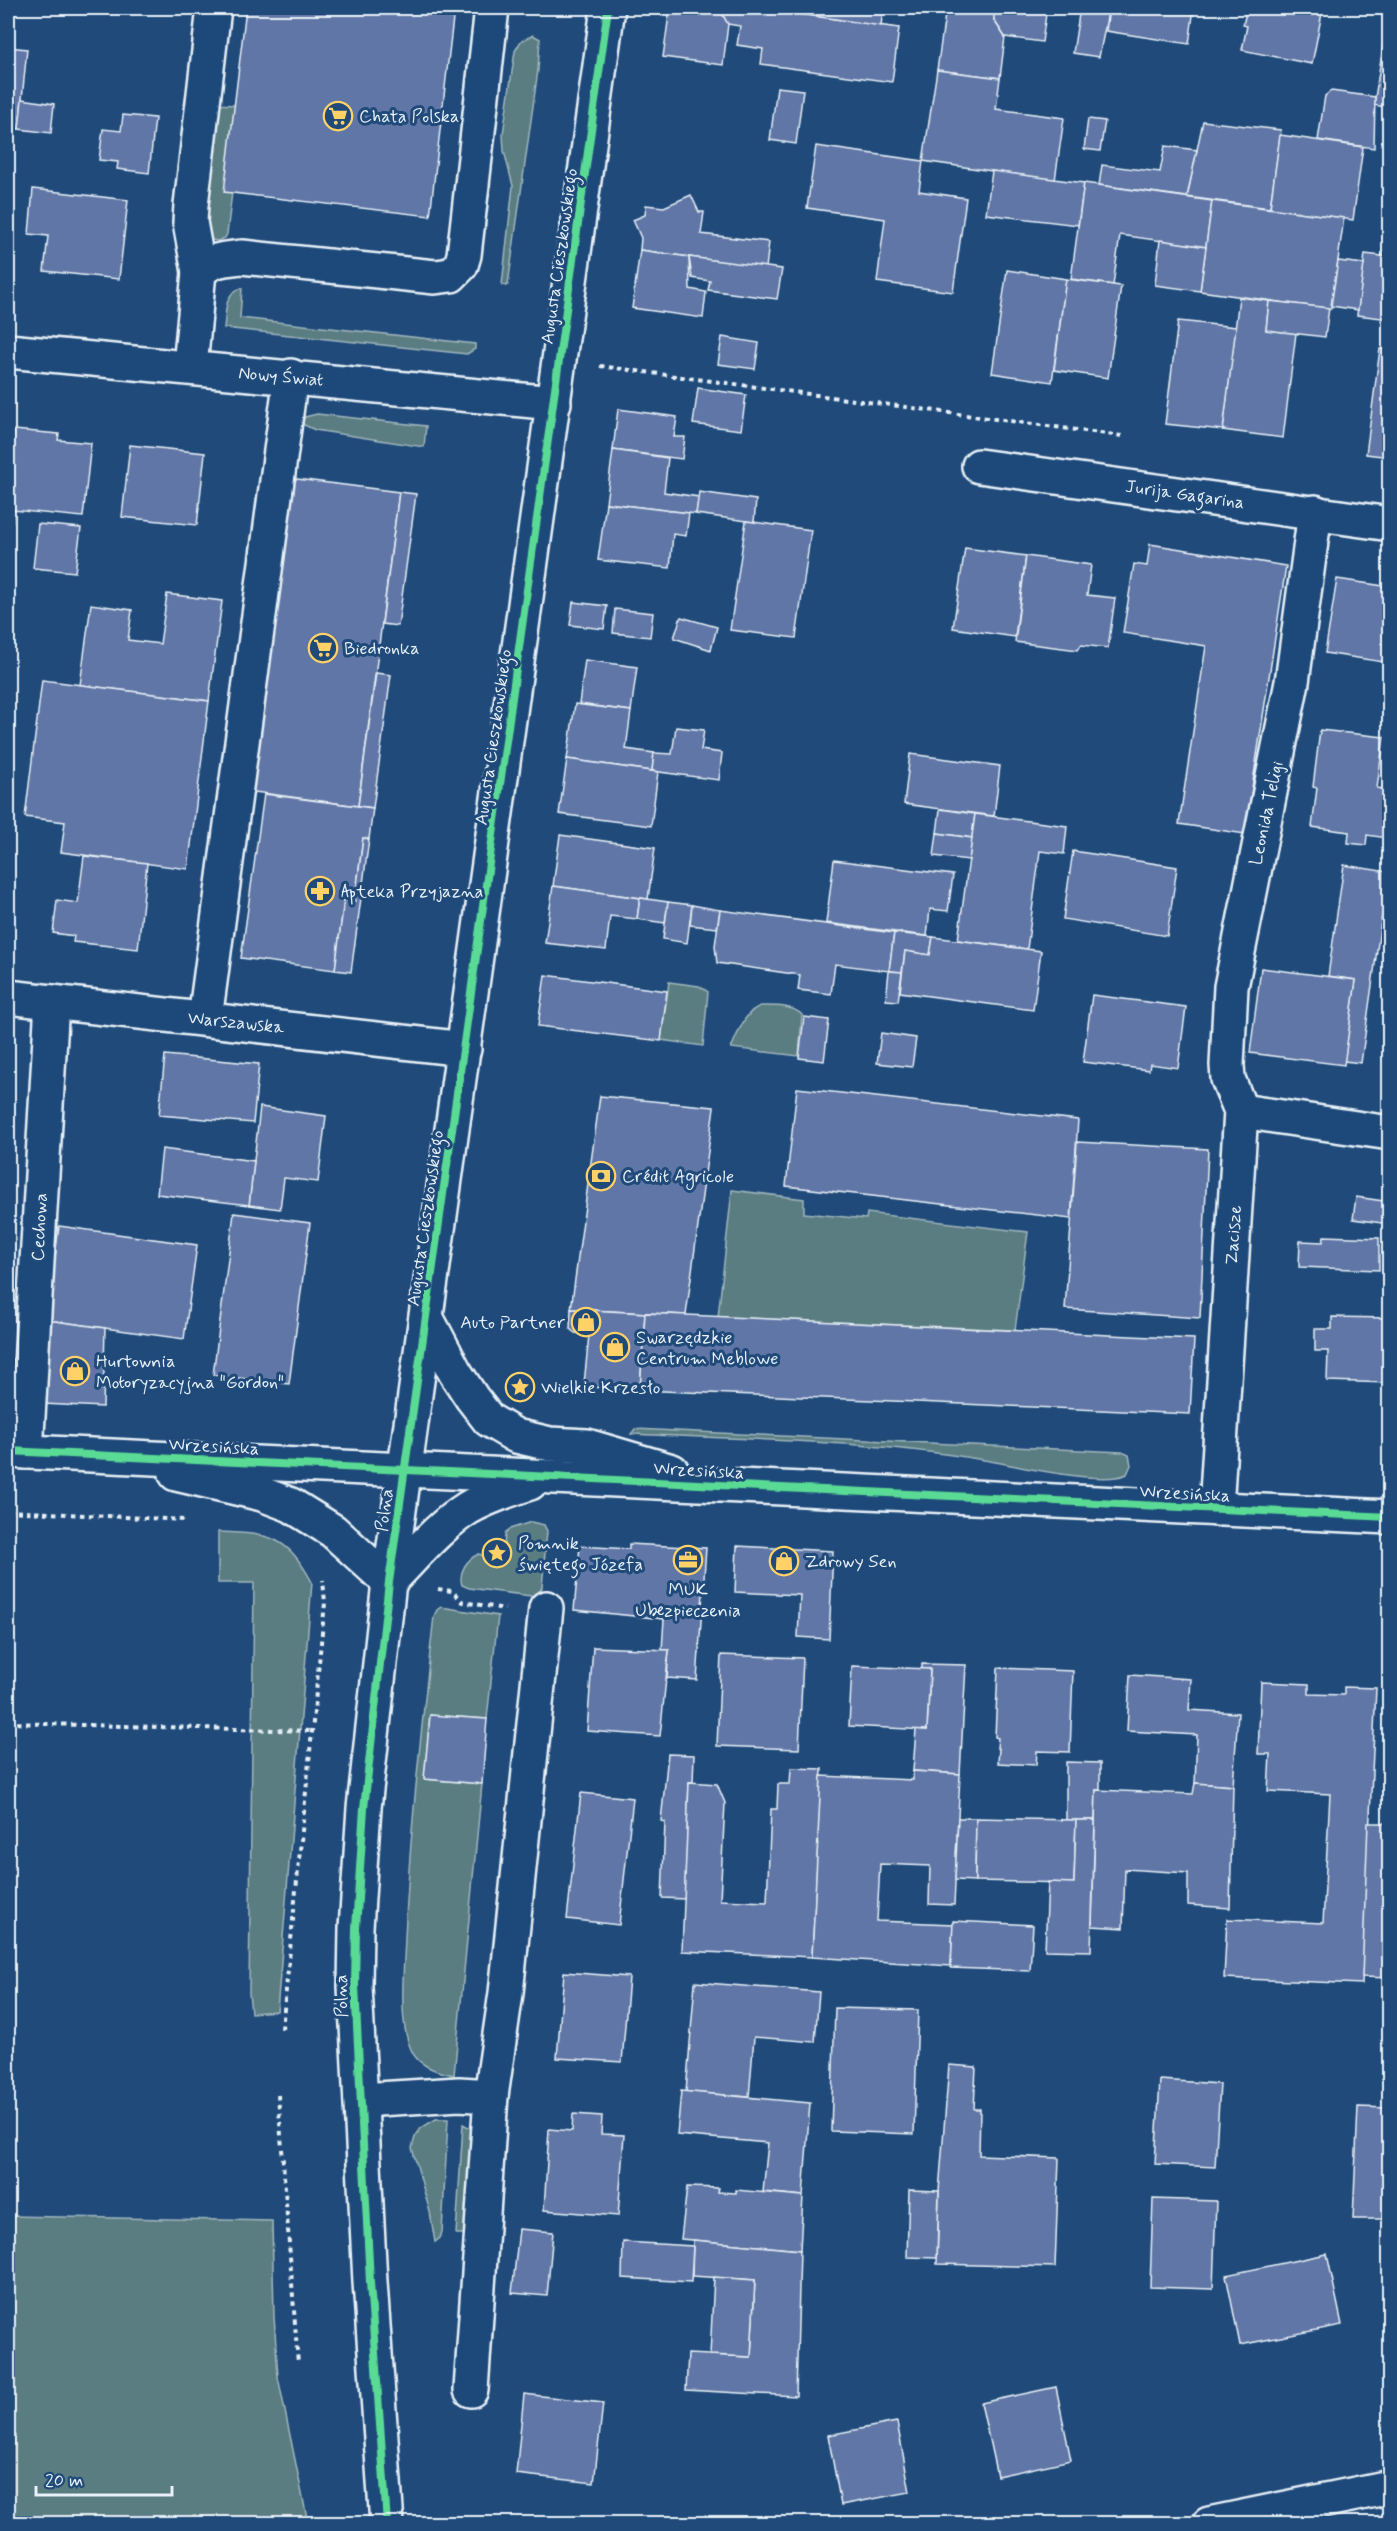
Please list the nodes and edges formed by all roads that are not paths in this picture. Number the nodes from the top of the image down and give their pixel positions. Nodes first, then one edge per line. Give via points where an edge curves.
1 (214, 8) edge
2 (492, 8) edge
3 (600, 9) edge
4 (199, 273) junction
5 (8, 351) edge
6 (190, 367) junction
7 (291, 376) junction
8 (554, 403) junction
9 (980, 466) dead end
10 (1315, 512) junction
11 (1389, 524) edge
12 (8, 997) edge
13 (52, 1002) junction
14 (205, 1019) junction
15 (464, 1049) junction
16 (1241, 1111) junction
17 (1389, 1133) edge
18 (426, 1317) junction
19 (17, 1452) edge
20 (106, 1456) junction
21 (405, 1471) junction
22 (547, 1478) junction
23 (726, 1486) junction
24 (1216, 1509) junction
25 (1389, 1517) edge
26 (389, 1582) junction
27 (546, 1608) dead end
28 (491, 2096) junction
29 (361, 2100) junction
30 (471, 2390) dead end
31 (1389, 2487) edge
32 (387, 2523) edge
33 (1209, 2523) edge

1 - 4 street via 190,222
2 - 4 street via 465,247 454,272 435,277 242,257 212,262
3 - 8 street, Augusta Cieszkowskiego
4 - 6 street
5 - 6 street, Nowy Świat
6 - 7 street, Nowy Świat
7 - 8 street, Nowy Świat
7 - 14 street
8 - 15 street, Augusta Cieszkowskiego
9 - 10 street, Jurija Gagarina
10 - 11 street, Jurija Gagarina
10 - 16 street, Leonida Teligi via 1292,682 1231,987 1228,1079
12 - 13 street, Warszawska
13 - 14 street, Warszawska
13 - 19 street, Cechowa
14 - 15 street, Warszawska
15 - 18 street, Augusta Cieszkowskiego
16 - 17 street
16 - 24 street, Zacisze
18 - 21 street, Augusta Cieszkowskiego
18 - 23 street, Wrzesińska via 472,1398 489,1420 516,1436 550,1444 586,1446
19 - 20 street, Wrzesińska
20 - 21 street, Wrzesińska
20 - 26 street, Wrzesińska via 284,1502 333,1531
21 - 22 street, Wrzesińska
21 - 26 street, Polna
22 - 23 street, Wrzesińska
22 - 26 street, Wrzesińska via 500,1493 468,1509
23 - 24 street, Wrzesińska
24 - 25 street, Wrzesińska
26 - 29 street, Polna via 357,1907
27 - 28 street via 506,1993
28 - 29 street
28 - 30 street
29 - 32 street, Polna
31 - 33 street

